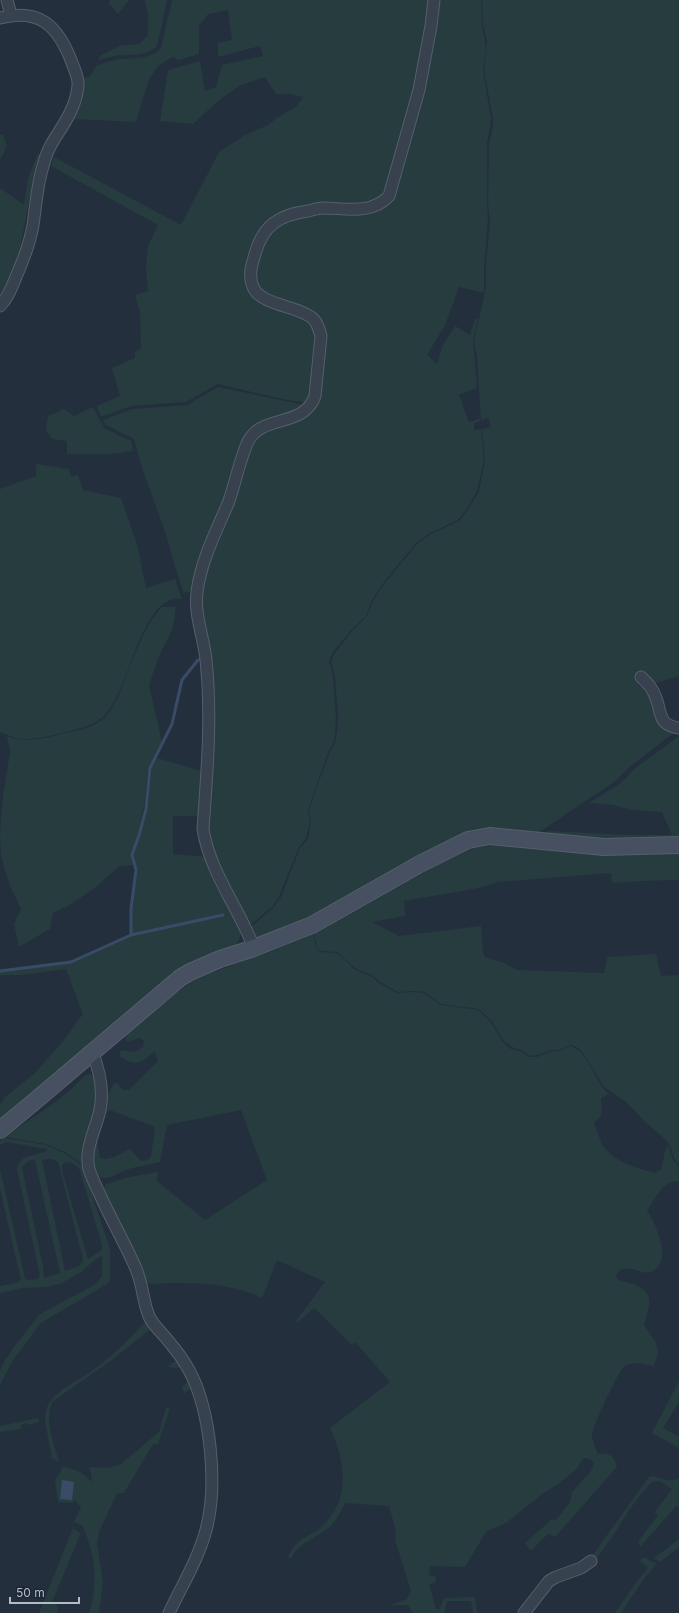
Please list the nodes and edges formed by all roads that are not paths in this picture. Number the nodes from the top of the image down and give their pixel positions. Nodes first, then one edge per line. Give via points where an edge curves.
1 (7, 0) edge
2 (434, 0) edge
3 (11, 15) junction
4 (0, 18) edge
5 (0, 306) edge
6 (641, 677) dead end
7 (679, 728) edge
8 (679, 845) edge
9 (254, 948) junction
10 (92, 1052) junction
11 (0, 1130) edge
12 (591, 1561) dead end
13 (169, 1613) edge
14 (524, 1613) edge

1 - 3 street
2 - 9 street via 419,90 389,196 378,206 367,209 321,208 286,215 275,221 261,237 250,275 256,292 311,317 321,336 312,404 309,409 295,417 264,426 250,436 205,561 197,593 198,618 206,659 208,700 209,747 203,830 211,861
3 - 4 street
3 - 5 street via 24,15 43,21 53,28 66,47 77,76 78,87 70,114 51,144 43,166 33,227 23,261 10,292
6 - 7 street via 653,690 665,723
8 - 9 main road via 604,847 490,836 468,840 312,925
9 - 10 main road via 220,959 180,978
10 - 11 main road
10 - 13 street via 99,1068 102,1096 89,1150 89,1168 134,1264 147,1313 190,1372 208,1436 212,1475 208,1518 198,1554
12 - 14 street via 550,1581

